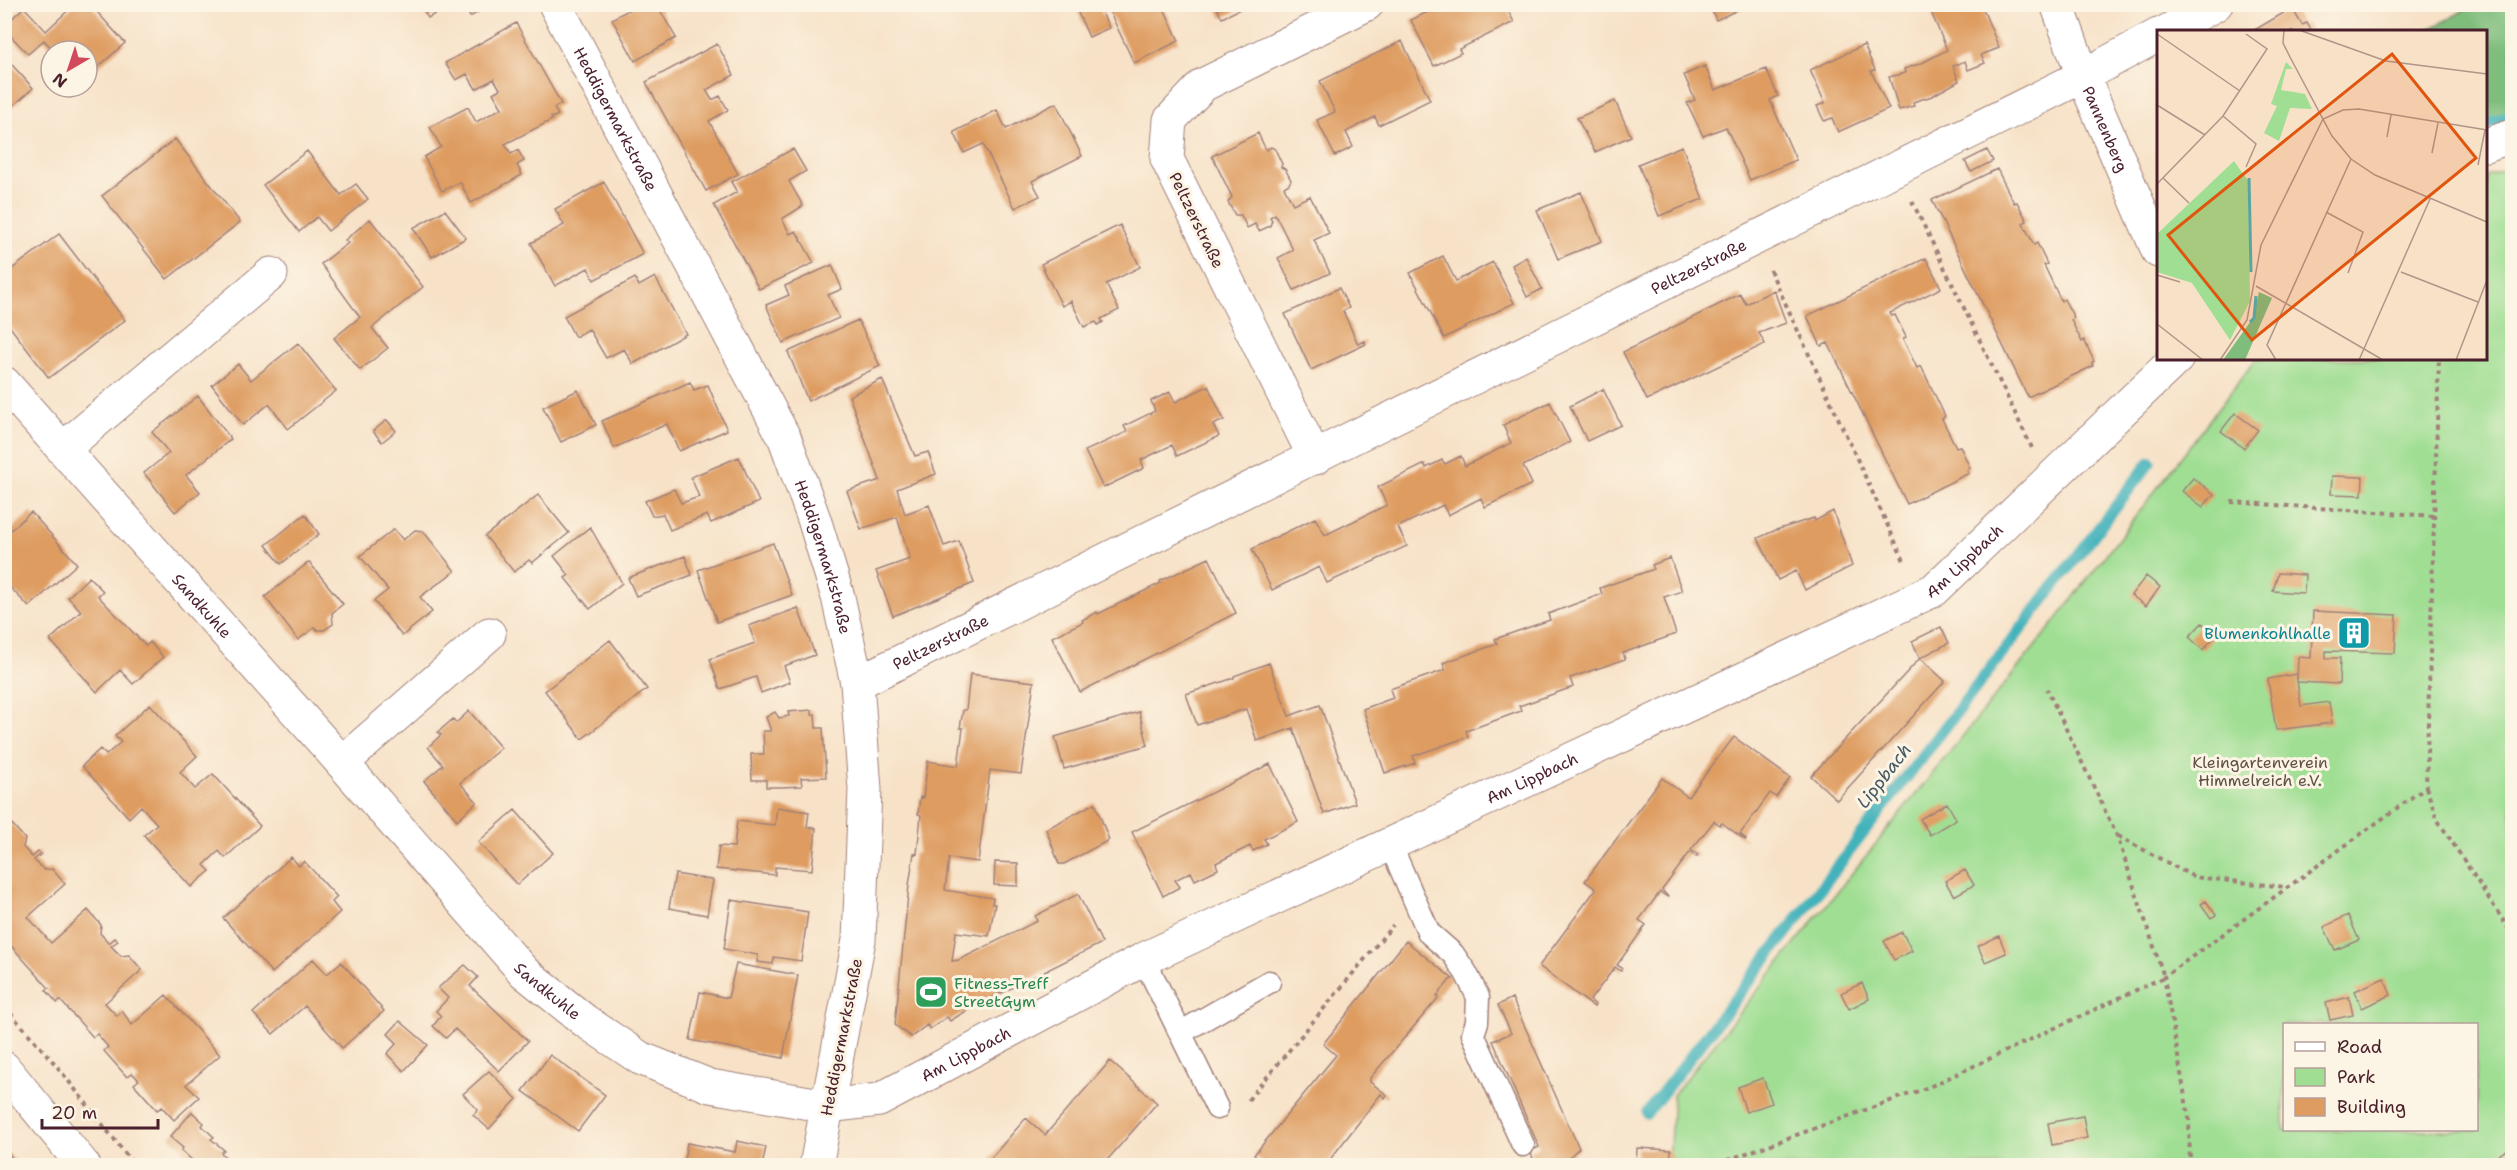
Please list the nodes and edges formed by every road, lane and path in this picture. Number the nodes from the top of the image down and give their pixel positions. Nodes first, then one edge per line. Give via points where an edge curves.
1 (555, 4) edge
2 (1367, 4) edge
3 (2057, 4) edge
4 (2216, 4) edge
5 (2170, 30) edge
6 (2157, 36) edge
7 (2083, 76) junction
8 (2512, 136) edge
9 (2487, 145) edge
10 (1897, 169) junction
11 (1755, 239) junction
12 (2157, 249) edge
13 (271, 274) dead end
14 (2175, 360) edge
15 (2439, 360) edge
16 (4, 383) edge
17 (64, 448) junction
18 (1315, 458) junction
19 (2048, 481) junction
20 (2230, 502) dead end
21 (2434, 516) junction
22 (1920, 596) junction
23 (489, 634) dead end
24 (857, 683) junction
25 (2047, 689) dead end
26 (342, 763) junction
27 (2426, 787) junction
28 (2117, 836) junction
29 (1390, 844) junction
30 (2287, 888) junction
31 (1414, 900) junction
32 (2512, 934) edge
33 (1144, 959) junction
34 (2164, 977) junction
35 (1269, 982) dead end
36 (4, 1006) edge
37 (1180, 1033) junction
38 (4, 1068) edge
39 (827, 1106) junction
40 (1217, 1108) joint
41 (1522, 1145) dead end
42 (1719, 1163) dead end
43 (84, 1166) edge
44 (135, 1166) edge
45 (816, 1166) edge
46 (2190, 1166) edge

1 - 24 street, Heddigermarkstraße via 785,438 838,597
2 - 18 street, Peltzerstraße via 1203,85 1170,120 1167,159
3 - 7 street, Pannenberg
4 - 5 street
6 - 7 street, Peltzerstraße
7 - 10 street, Peltzerstraße
7 - 12 street, Pannenberg
8 - 9 street
10 - 11 street, Peltzerstraße
10 - 19 path
11 - 18 street, Peltzerstraße
11 - 22 path
13 - 17 street
14 - 19 street, Am Lippbach
15 - 21 path
16 - 17 street, Sandkuhle
17 - 26 street, Sandkuhle
18 - 24 street, Peltzerstraße
19 - 22 street, Am Lippbach via 1934,590
20 - 21 path
21 - 27 path
22 - 29 street, Am Lippbach
23 - 26 street
24 - 39 street, Heddigermarkstraße via 865,789 859,940
25 - 28 path
26 - 39 street, Sandkuhle via 524,972 585,1021 640,1058 710,1086
27 - 30 path
27 - 32 path via 2437,819
28 - 30 path via 2194,877
28 - 34 path
29 - 31 lane
29 - 33 street, Am Lippbach
30 - 34 path
31 - 40 path via 1226,1126
31 - 41 lane via 1429,933 1453,954 1478,997 1473,1034
33 - 37 lane
33 - 39 street, Am Lippbach via 879,1100
34 - 42 path via 1929,1087
34 - 46 path via 2189,1119
35 - 37 lane
36 - 44 path
37 - 40 lane
38 - 43 street
39 - 45 street, Heddigermarkstraße

